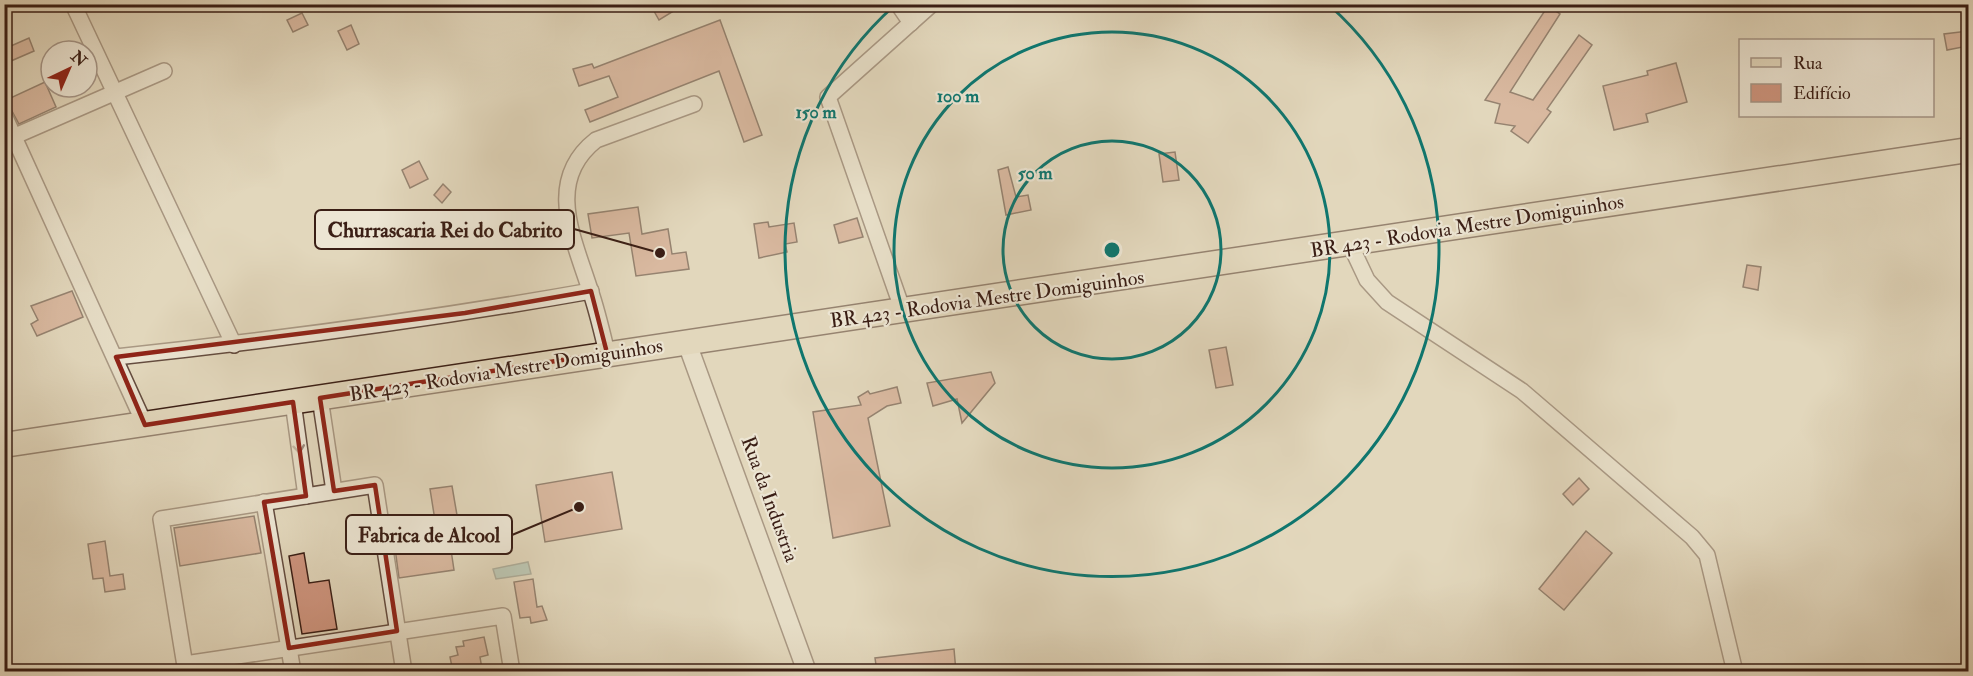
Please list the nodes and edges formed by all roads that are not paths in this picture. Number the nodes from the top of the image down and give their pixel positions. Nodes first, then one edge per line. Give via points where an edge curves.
1 (73, 4) edge
2 (898, 4) edge
3 (932, 4) edge
4 (911, 23) junction
5 (164, 71) dead end
6 (114, 93) junction
7 (694, 104) dead end
8 (4, 115) edge
9 (15, 136) junction
10 (1968, 150) edge
11 (1350, 244) junction
12 (591, 291) junction
13 (903, 312) junction
14 (687, 343) junction
15 (234, 345) junction
16 (607, 353) junction
17 (116, 357) junction
18 (320, 398) junction
19 (293, 402) junction
20 (145, 425) junction
21 (4, 445) edge
22 (334, 491) junction
23 (306, 496) junction
24 (264, 502) junction
25 (398, 631) junction
26 (289, 648) junction
27 (186, 668) edge
28 (293, 672) edge
29 (404, 672) edge
30 (512, 672) edge
31 (807, 672) edge
32 (1735, 672) edge

1 - 6 street
2 - 4 street
3 - 4 street
4 - 13 street via 828,97
5 - 6 street
6 - 9 street
6 - 15 street
7 - 12 street via 596,140 579,157 572,172 567,205 571,237
8 - 9 street
9 - 17 street
10 - 11 main road, BR 423 - Rodovia Mestre Domiguinhos
11 - 13 main road, BR 423 - Rodovia Mestre Domiguinhos
11 - 32 street via 1367,280 1387,302 1522,391 1692,537 1707,555
12 - 15 street
12 - 16 street
13 - 14 main road, BR 423 - Rodovia Mestre Domiguinhos
14 - 16 main road, BR 423 - Rodovia Mestre Domiguinhos
14 - 31 street, Rua da Industria
15 - 17 street
16 - 18 main road, BR 423 - Rodovia Mestre Domiguinhos
17 - 20 street
18 - 19 main road, BR 423 - Rodovia Mestre Domiguinhos
18 - 22 street
19 - 20 main road, BR 423 - Rodovia Mestre Domiguinhos
19 -> 23 street
20 - 21 main road, BR 423 - Rodovia Mestre Domiguinhos
22 - 23 street
22 - 25 street via 375,485
23 - 24 street
24 - 26 street
24 - 27 street via 161,519
25 - 26 street
25 - 29 street
25 - 30 street via 503,616
26 - 27 street
26 - 28 street

